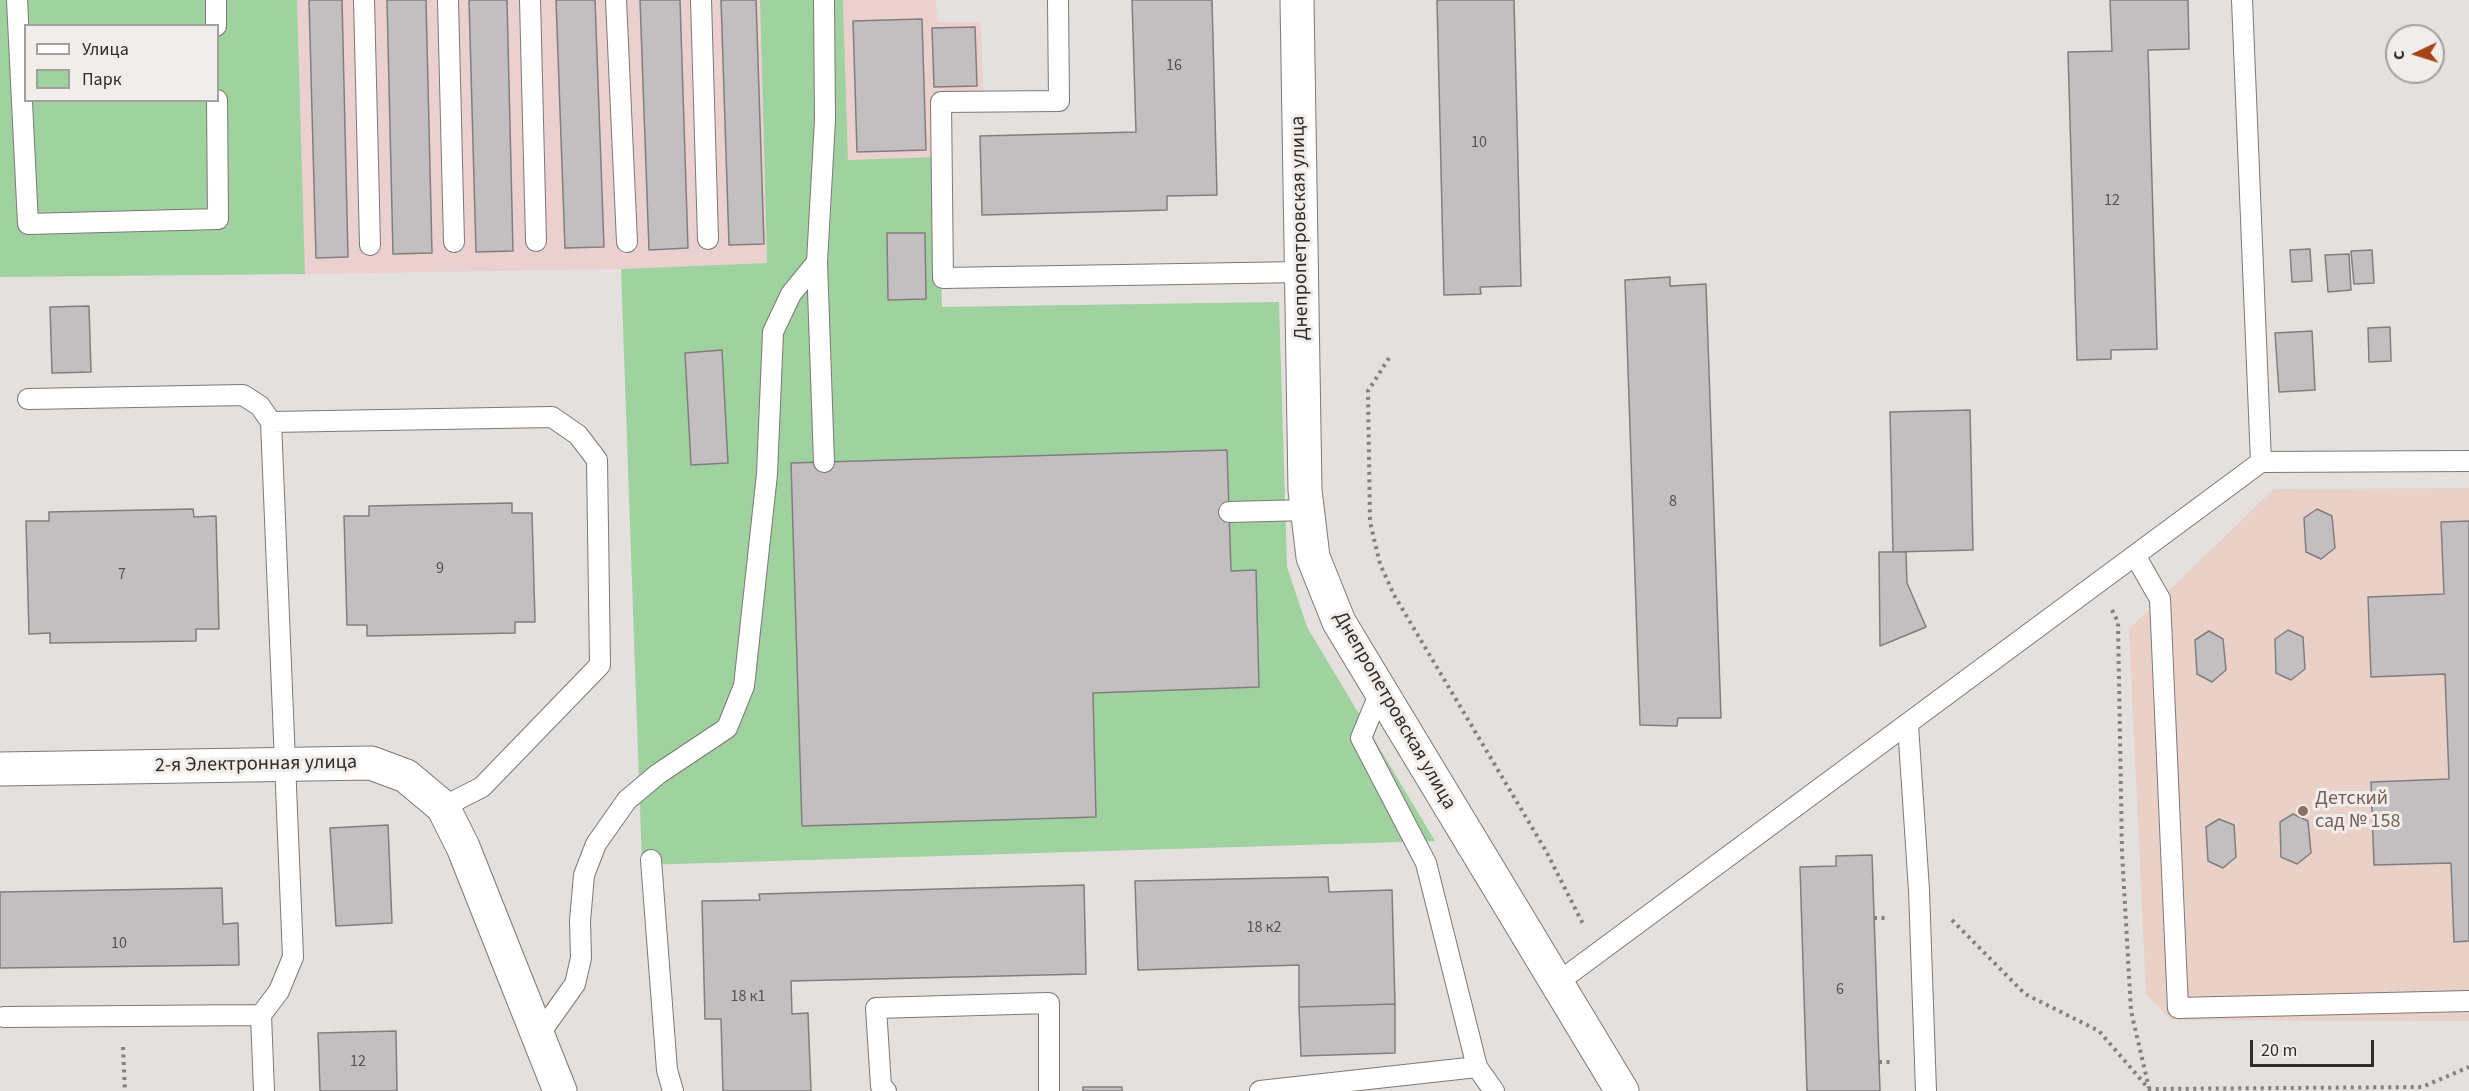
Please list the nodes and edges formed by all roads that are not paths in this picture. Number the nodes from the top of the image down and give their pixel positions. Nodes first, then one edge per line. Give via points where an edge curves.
1 (17, 0) edge
2 (216, 0) edge
3 (364, 0) edge
4 (448, 0) edge
5 (531, 0) edge
6 (616, 0) edge
7 (701, 0) edge
8 (824, 0) edge
9 (1058, 0) edge
10 (1297, 0) edge
11 (2242, 0) edge
12 (216, 24) edge
13 (217, 102) edge
14 (708, 239) dead end
15 (454, 242) dead end
16 (536, 242) dead end
17 (627, 242) dead end
18 (370, 245) dead end
19 (817, 262) junction
20 (1302, 272) junction
21 (28, 399) dead end
22 (271, 423) junction
23 (2469, 461) edge
24 (825, 462) dead end
25 (2261, 462) junction
26 (1308, 510) junction
27 (1229, 512) dead end
28 (2136, 557) junction
29 (1380, 692) junction
30 (1908, 725) junction
31 (286, 764) junction
32 (0, 769) edge
33 (443, 807) junction
34 (651, 860) dead end
35 (1557, 983) junction
36 (2469, 1001) edge
37 (261, 1015) junction
38 (4, 1017) dead end
39 (538, 1036) junction
40 (1477, 1067) junction
41 (1338, 1087) edge
42 (264, 1091) edge
43 (560, 1091) edge
44 (673, 1091) edge
45 (886, 1091) edge
46 (1049, 1091) edge
47 (1260, 1091) edge
48 (1494, 1091) edge
49 (1622, 1091) edge
50 (1926, 1091) edge

1 - 13 lane via 28,224 218,219
2 - 12 lane
3 - 18 lane
4 - 15 lane
5 - 16 lane
6 - 17 lane
7 - 14 lane
8 - 19 lane via 825,120
9 - 20 lane via 1059,100 940,102 943,278
10 - 20 street, Днепропетровская улица
11 - 25 lane
19 - 24 lane
19 - 39 lane via 791,294 773,332 767,474 744,686 727,728 627,800 596,844 584,875 581,958 575,984
20 - 26 street, Днепропетровская улица
21 - 22 lane via 243,395 260,406
22 - 31 lane
22 - 33 lane via 552,417 578,435 597,460 600,664 482,788
23 - 25 lane
25 - 28 lane
26 - 27 lane
26 - 29 street, Днепропетровская улица via 1313,556 1339,622
28 - 30 lane
28 - 36 lane via 2160,599 2178,1008
29 - 35 street, Днепропетровская улица
29 - 40 lane via 1361,738 1426,863
30 - 35 lane
30 - 50 lane
31 - 32 street, 2-я Электронная улица
31 - 33 street, 2-я Электронная улица via 371,763 406,776
31 - 37 lane via 293,957 279,991
33 - 39 street, 2-я Электронная улица via 463,847
34 - 44 lane via 667,1070
35 - 49 street, Днепропетровская улица
37 - 38 lane
37 - 42 lane
39 - 43 street, 2-я Электронная улица
40 - 41 lane
40 - 48 lane
41 - 47 lane
45 - 46 lane via 881,1086 876,1008 1049,1003

